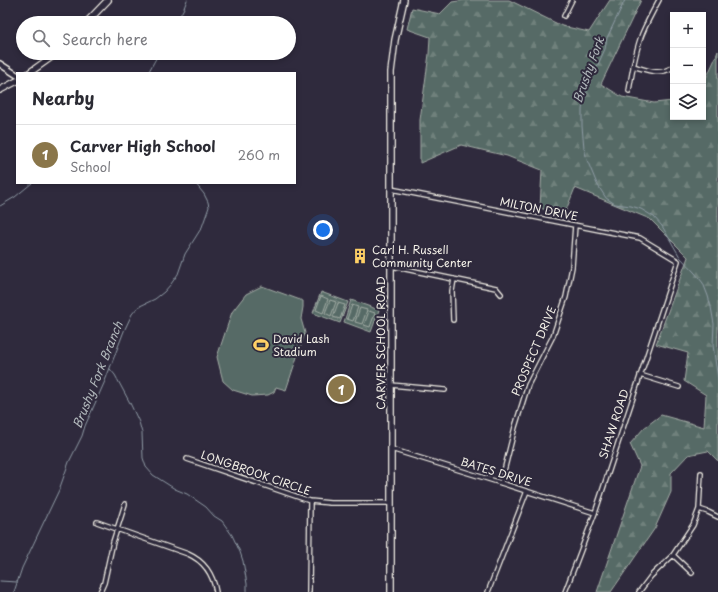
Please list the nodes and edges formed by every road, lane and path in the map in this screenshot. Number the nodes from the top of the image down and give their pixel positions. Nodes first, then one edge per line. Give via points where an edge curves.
1 (108, 0) edge
2 (404, 0) edge
3 (572, 0) edge
4 (659, 0) edge
5 (93, 16) edge
6 (564, 16) dead end
7 (47, 60) edge
8 (0, 64) edge
9 (633, 66) junction
10 (670, 69) edge
11 (30, 72) edge
12 (16, 74) edge
13 (16, 82) edge
14 (0, 90) edge
15 (629, 91) dead end
16 (391, 189) junction
17 (575, 225) junction
18 (678, 261) joint
19 (391, 266) junction
20 (454, 279) junction
21 (501, 294) dead end
22 (453, 320) dead end
23 (640, 375) junction
24 (391, 385) junction
25 (679, 387) dead end
26 (446, 390) dead end
27 (391, 449) junction
28 (187, 459) dead end
29 (701, 473) dead end
30 (501, 483) junction
31 (527, 491) junction
32 (310, 501) junction
33 (391, 503) junction
34 (125, 504) dead end
35 (699, 509) junction
36 (595, 513) junction
37 (718, 517) edge
38 (97, 522) dead end
39 (117, 529) junction
40 (673, 555) junction
41 (692, 573) dead end
42 (100, 592) edge
43 (216, 592) edge
44 (309, 592) edge
45 (391, 592) edge
46 (488, 592) edge
47 (565, 592) edge
48 (639, 592) edge

1 - 5 main road
2 - 16 main road, CARVER SCHOOL ROAD via 391,72
3 - 6 street
4 - 9 street via 642,34
7 - 11 main road
8 - 12 street
9 - 10 street via 660,72
9 - 15 street
13 - 14 main road
16 - 17 street, MILTON DRIVE
16 - 19 main road, CARVER SCHOOL ROAD
17 - 18 street, MILTON DRIVE via 640,238
17 - 30 street, PROSPECT DRIVE via 572,267 566,297 553,336 528,385
18 - 23 street, SHAW ROAD
19 - 20 street
19 - 24 main road, CARVER SCHOOL ROAD
20 - 21 street via 496,288
20 - 22 street
23 - 25 street
23 - 36 street, SHAW ROAD
24 - 26 street
24 - 27 main road, CARVER SCHOOL ROAD
27 - 30 street, BATES DRIVE
27 - 33 main road, CARVER SCHOOL ROAD
28 - 32 street, LONGBROOK CIRCLE
29 - 35 street
30 - 31 street, BATES DRIVE
31 - 36 street, BATES DRIVE
31 - 46 street
32 - 33 street, LONGBROOK CIRCLE
32 - 44 street
33 - 45 main road, CARVER SCHOOL ROAD
34 - 39 street
35 - 37 street
35 - 40 street via 693,525
36 - 47 street, SHAW ROAD
38 - 39 street
39 - 42 street
39 - 43 street via 195,557 208,571
40 - 41 street
40 - 48 street

